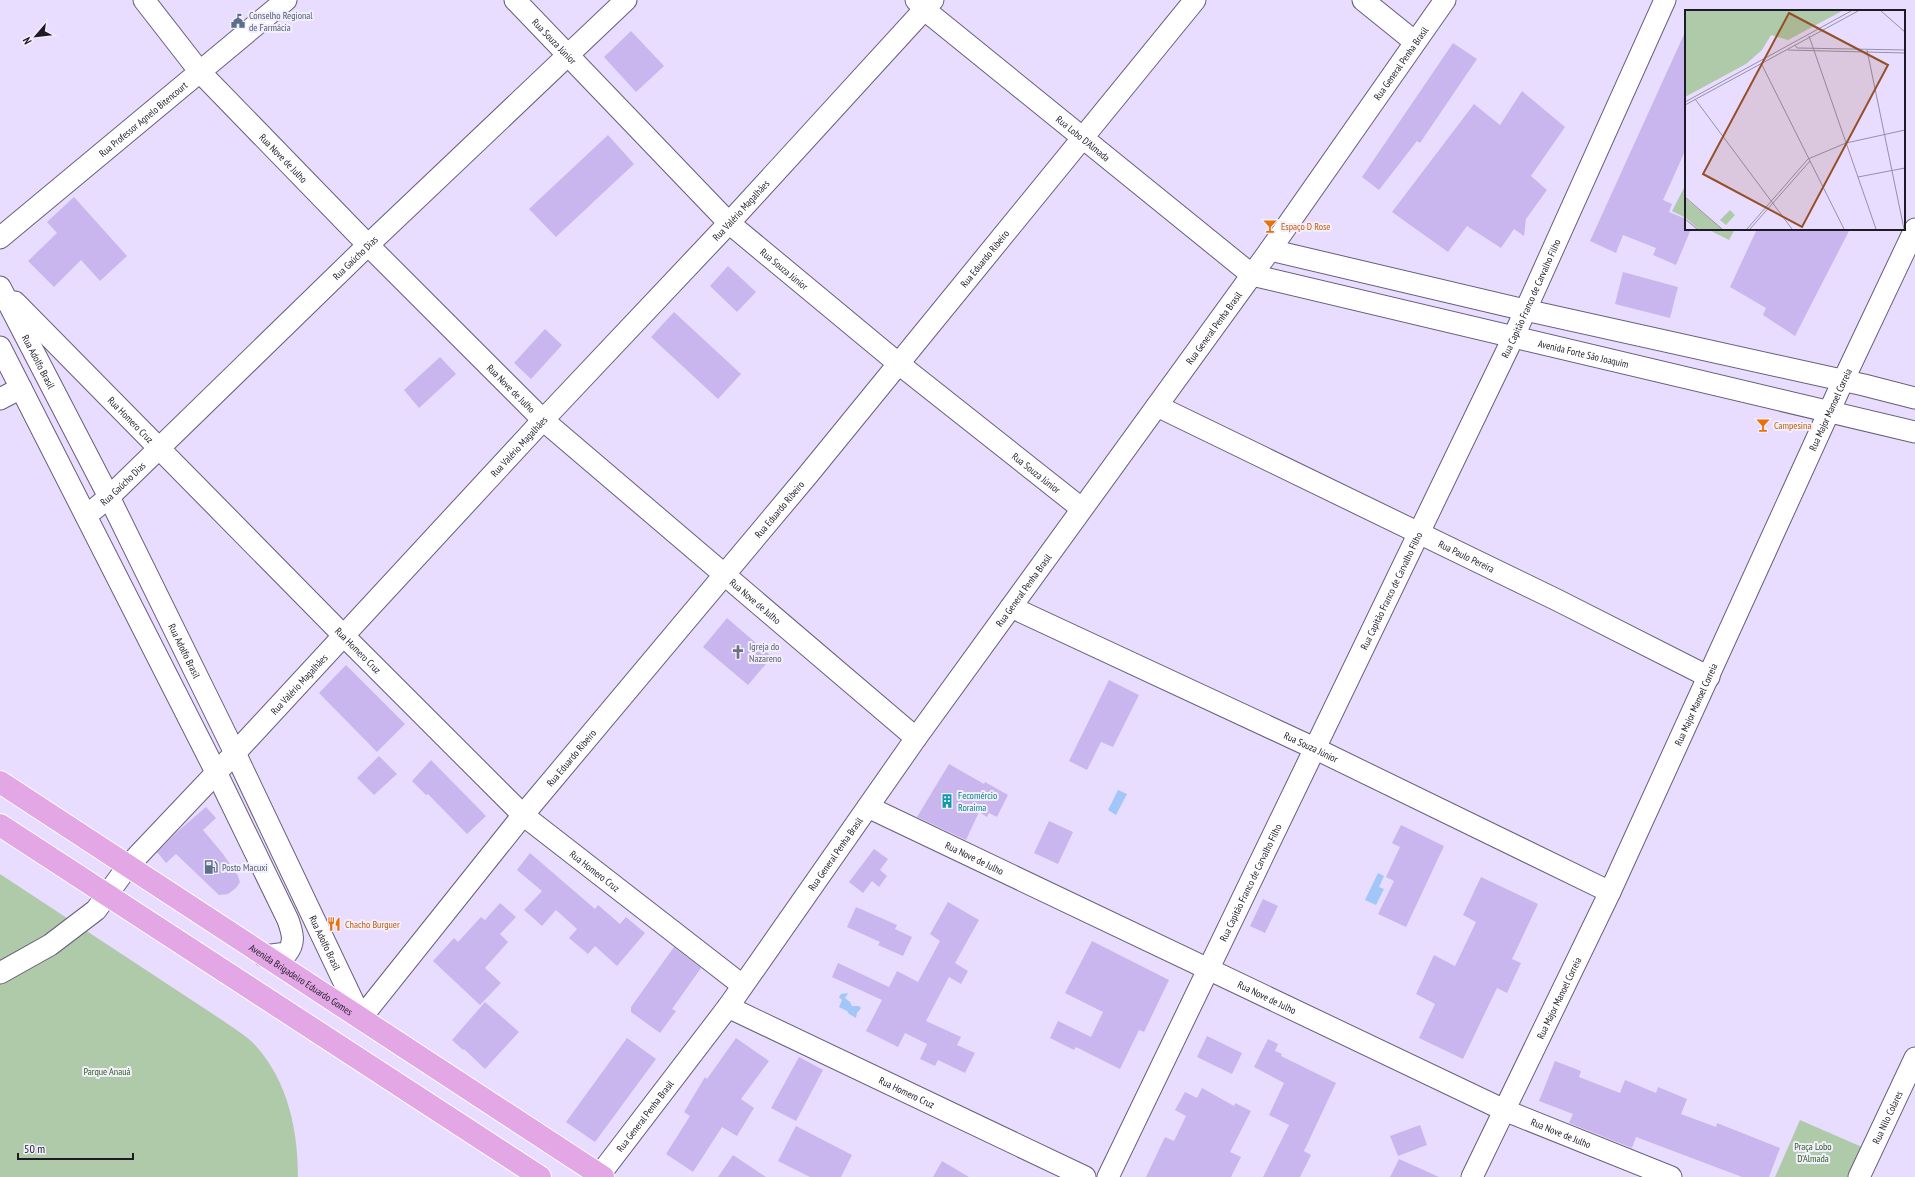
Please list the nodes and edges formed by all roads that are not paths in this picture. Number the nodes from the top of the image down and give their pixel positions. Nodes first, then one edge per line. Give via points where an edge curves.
1 (144, 0) edge
2 (286, 0) edge
3 (515, 0) edge
4 (626, 0) edge
5 (1195, 0) edge
6 (1363, 0) edge
7 (1445, 0) edge
8 (1665, 0) edge
9 (924, 3) edge
10 (1415, 42) junction
11 (568, 56) junction
12 (200, 72) junction
13 (1083, 138) junction
14 (729, 223) junction
15 (1915, 230) edge
16 (0, 238) edge
17 (368, 245) junction
18 (1270, 250) junction
19 (1252, 274) junction
20 (0, 287) edge
21 (1525, 310) junction
22 (1513, 338) junction
23 (0, 347) edge
24 (899, 364) junction
25 (1843, 381) junction
26 (21, 388) junction
27 (1915, 398) edge
28 (0, 399) edge
29 (1157, 406) junction
30 (1829, 412) junction
31 (543, 420) junction
32 (1915, 432) edge
33 (159, 448) junction
34 (109, 496) junction
35 (1081, 508) junction
36 (86, 516) junction
37 (1418, 532) junction
38 (724, 575) junction
39 (1011, 607) junction
40 (343, 635) junction
41 (1709, 677) junction
42 (916, 738) junction
43 (1314, 748) junction
44 (235, 753) junction
45 (216, 772) junction
46 (0, 782) edge
47 (868, 807) junction
48 (523, 815) junction
49 (0, 825) edge
50 (128, 866) junction
51 (1610, 892) junction
52 (106, 895) junction
53 (264, 956) junction
54 (1208, 969) junction
55 (0, 973) edge
56 (742, 986) junction
57 (728, 1006) junction
58 (361, 1018) junction
59 (1915, 1058) edge
60 (1504, 1110) junction
61 (537, 1176) edge
62 (600, 1176) edge
63 (1086, 1177) edge
64 (1108, 1177) edge
65 (1472, 1177) edge
66 (1671, 1177) edge
67 (1859, 1177) edge

1 - 12 street, Rua Nove de Julho
2 - 12 street, Rua Professor Agnelo Bitencourt
3 - 11 street, Rua Souza Júnior
4 - 11 street, Rua Gaúcho Dias
5 - 13 street, Rua Eduardo Ribeiro
6 - 10 street
7 - 10 street, Rua General Penha Brasil
8 - 21 street, Rua Capitão Franco de Carvalho Filho
9 - 13 street, Rua Lobo D'Almada
9 - 14 street, Rua Valério Magalhães
10 - 18 street, Rua General Penha Brasil
11 - 14 street, Rua Souza Júnior
11 - 17 street, Rua Gaúcho Dias
12 - 16 street, Rua Professor Agnelo Bitencourt
12 - 17 street, Rua Nove de Julho
13 - 19 street, Rua Lobo D'Almada
13 - 24 street, Rua Eduardo Ribeiro
14 - 24 street, Rua Souza Júnior
14 - 31 street, Rua Valério Magalhães
15 - 25 street, Rua Major Manoel Correia
17 - 31 street, Rua Nove de Julho
17 - 33 street, Rua Gaúcho Dias
18 - 19 street, Rua General Penha Brasil
18 - 21 street
19 - 22 street, Avenida Forte São Joaquim
19 - 29 street, Rua General Penha Brasil
20 - 33 street, Rua Homero Cruz
20 - 34 street, Rua Adolfo Brasil
21 - 22 street, Rua Capitão Franco de Carvalho Filho
21 - 25 street
22 - 30 street, Avenida Forte São Joaquim
22 - 37 street, Rua Capitão Franco de Carvalho Filho
23 - 26 street
24 - 35 street, Rua Souza Júnior
24 - 38 street, Rua Eduardo Ribeiro
25 - 27 street
25 - 30 street, Rua Major Manoel Correia
26 - 28 street
26 - 36 street
29 - 35 street, Rua General Penha Brasil
29 - 37 street, Rua Paulo Pereira
30 - 32 street, Avenida Forte São Joaquim
30 - 41 street, Rua Major Manoel Correia
31 - 38 street, Rua Nove de Julho
31 - 40 street, Rua Valério Magalhães
33 - 34 street, Rua Gaúcho Dias
33 - 40 street, Rua Homero Cruz
34 - 36 street, Rua Gaúcho Dias
34 - 44 street, Rua Adolfo Brasil
35 - 39 street, Rua General Penha Brasil
36 - 45 street
37 - 41 street, Rua Paulo Pereira
37 - 43 street, Rua Capitão Franco de Carvalho Filho
38 - 42 street, Rua Nove de Julho
38 - 48 street, Rua Eduardo Ribeiro
39 - 42 street, Rua General Penha Brasil
39 - 43 street, Rua Souza Júnior
40 - 44 street, Rua Valério Magalhães
40 - 48 street, Rua Homero Cruz
41 - 51 street, Rua Major Manoel Correia
42 - 47 street, Rua General Penha Brasil
43 - 51 street, Rua Souza Júnior
43 - 54 street, Rua Capitão Franco de Carvalho Filho
44 - 45 street, Rua Valério Magalhães
44 - 58 street, Rua Adolfo Brasil
45 - 50 street, Rua Valério Magalhães
45 - 53 street via 292,930 294,940 287,952
46 - 50 main road, Avenida Brigadeiro Eduardo Gomes
47 - 54 street, Rua Nove de Julho
47 - 56 street, Rua General Penha Brasil
48 - 56 street, Rua Homero Cruz
48 - 58 street, Rua Eduardo Ribeiro
49 - 52 main road
50 - 52 street, Rua Valério Magalhães
50 - 53 main road, Avenida Brigadeiro Eduardo Gomes
51 - 60 street, Rua Major Manoel Correia
52 - 55 street, Rua Valério Magalhães via 96,910 50,945
52 - 61 main road
53 - 58 main road, Avenida Brigadeiro Eduardo Gomes
54 - 60 street, Rua Nove de Julho
54 - 64 street, Rua Capitão Franco de Carvalho Filho
56 - 57 street, Rua General Penha Brasil
57 - 62 street, Rua General Penha Brasil
57 - 63 street, Rua Homero Cruz
58 - 62 main road, Avenida Brigadeiro Eduardo Gomes
59 - 67 street, Rua Nilo Colares
60 - 65 street, Rua Major Manoel Correia
60 - 66 street, Rua Nove de Julho

